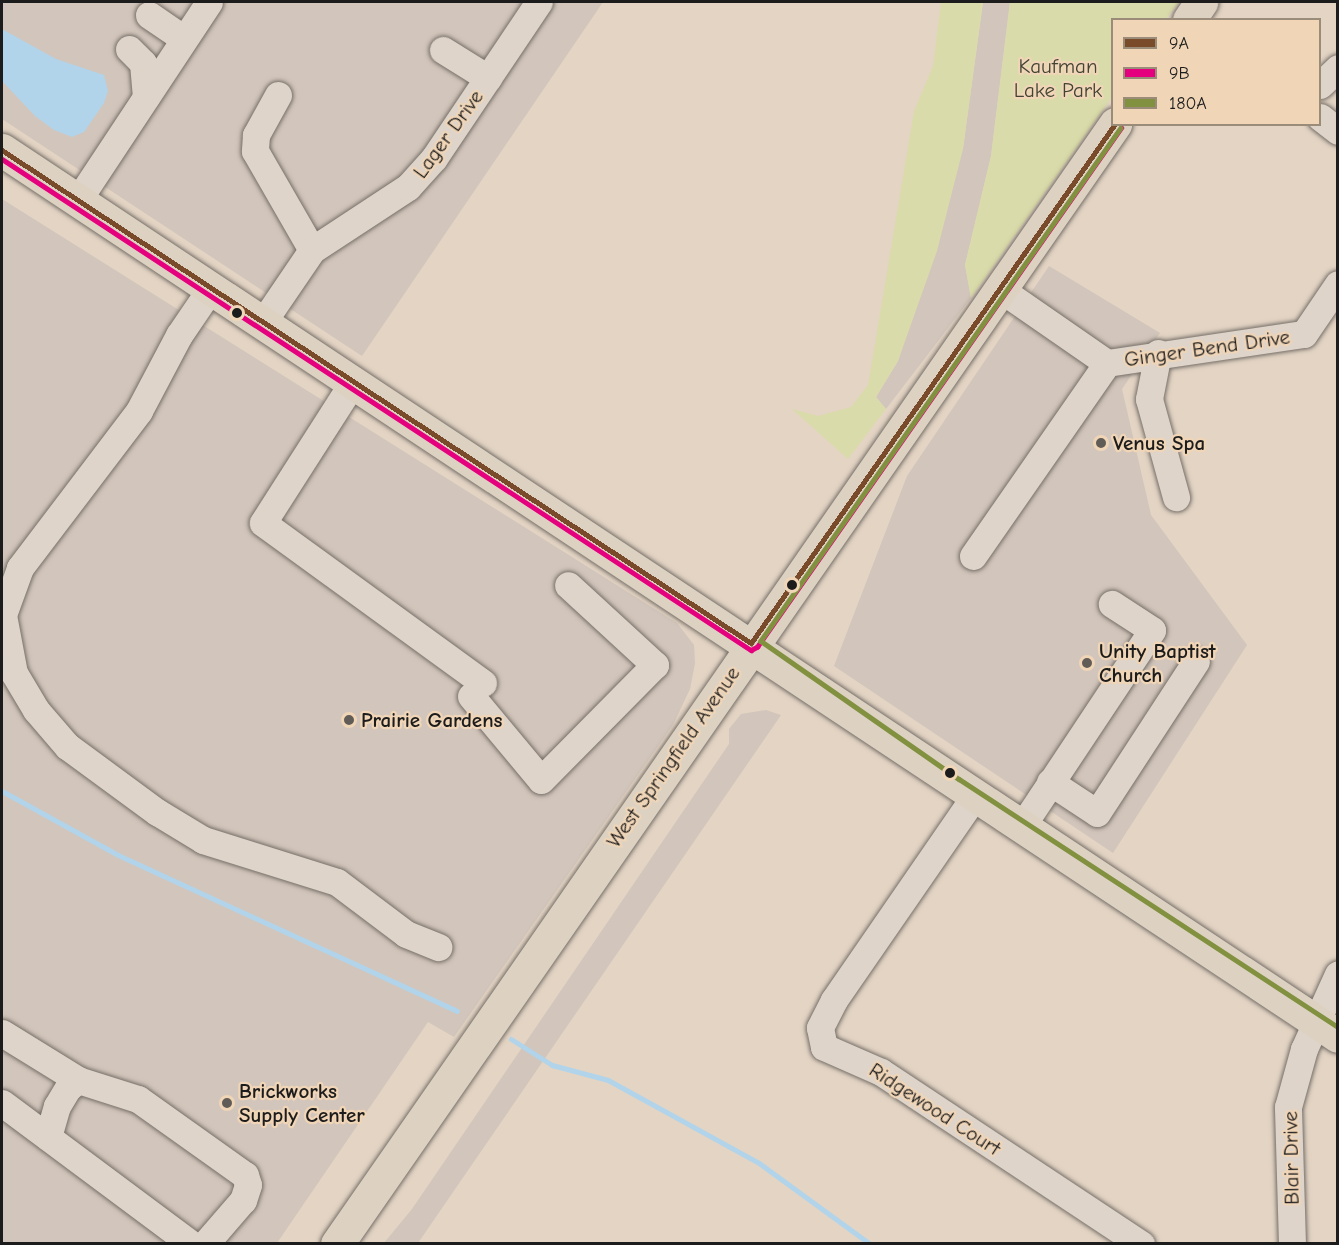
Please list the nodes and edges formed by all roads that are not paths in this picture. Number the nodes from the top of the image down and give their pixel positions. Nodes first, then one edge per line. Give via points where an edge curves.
1 (209, 2) edge
2 (539, 2) edge
3 (149, 15) dead end
4 (184, 39) junction
5 (129, 49) dead end
6 (443, 50) dead end
7 (1338, 68) edge
8 (488, 78) junction
9 (1321, 84) edge
10 (278, 95) dead end
11 (146, 97) junction
12 (1321, 118) edge
13 (1114, 126) edge
14 (1338, 131) edge
15 (2, 150) edge
16 (78, 200) junction
17 (312, 250) junction
18 (1338, 284) edge
19 (211, 288) junction
20 (1000, 289) junction
21 (263, 322) junction
22 (1158, 353) junction
23 (1107, 363) junction
24 (353, 382) junction
25 (1176, 497) dead end
26 (973, 556) dead end
27 (11, 561) edge
28 (568, 585) dead end
29 (1112, 604) dead end
30 (752, 644) junction
31 (1196, 661) dead end
32 (1050, 782) junction
33 (974, 797) junction
34 (1022, 826) junction
35 (438, 947) dead end
36 (1338, 974) edge
37 (1326, 1028) edge
38 (2, 1033) edge
39 (78, 1080) junction
40 (2, 1103) edge
41 (48, 1137) junction
42 (191, 1244) edge
43 (205, 1244) edge
44 (338, 1244) edge
45 (1141, 1244) edge
46 (1292, 1244) edge

1 - 4 street
2 - 8 street, Lager Drive
3 - 4 street
4 - 11 street
5 - 11 street via 142,63
6 - 8 street
7 - 9 street
8 - 17 street, Lager Drive via 434,158 408,188
10 - 17 street via 256,135 255,151
11 - 16 street
12 - 14 street
13 - 20 main road, West Springfield Avenue
15 - 16 main road
16 - 19 main road
17 - 21 street, Lager Drive
18 - 22 street, Ginger Bend Drive via 1304,334
19 - 21 main road
19 - 27 street via 179,335 139,411
20 - 23 street, Ginger Bend Drive
20 - 30 main road, West Springfield Avenue
21 - 24 main road
22 - 23 street, Ginger Bend Drive
22 - 25 street via 1149,399
23 - 26 street
24 - 28 street via 263,523 477,689 541,780 656,665
24 - 30 main road
27 - 35 street via 3,615 14,673 36,710 67,746 203,840 337,882 406,934
29 - 32 street via 1152,630
30 - 33 main road
30 - 44 main road, West Springfield Avenue
31 - 32 street via 1097,813
32 - 34 street
33 - 34 main road
33 - 45 street, Ridgewood Court via 834,1000 820,1028 824,1047 881,1072
34 - 37 main road
36 - 37 street, Blair Drive
37 - 46 street, Blair Drive via 1287,1116
38 - 39 street
39 - 41 street via 57,1106
39 - 43 street via 138,1099 245,1175 249,1185 243,1200
40 - 41 street
41 - 42 street

